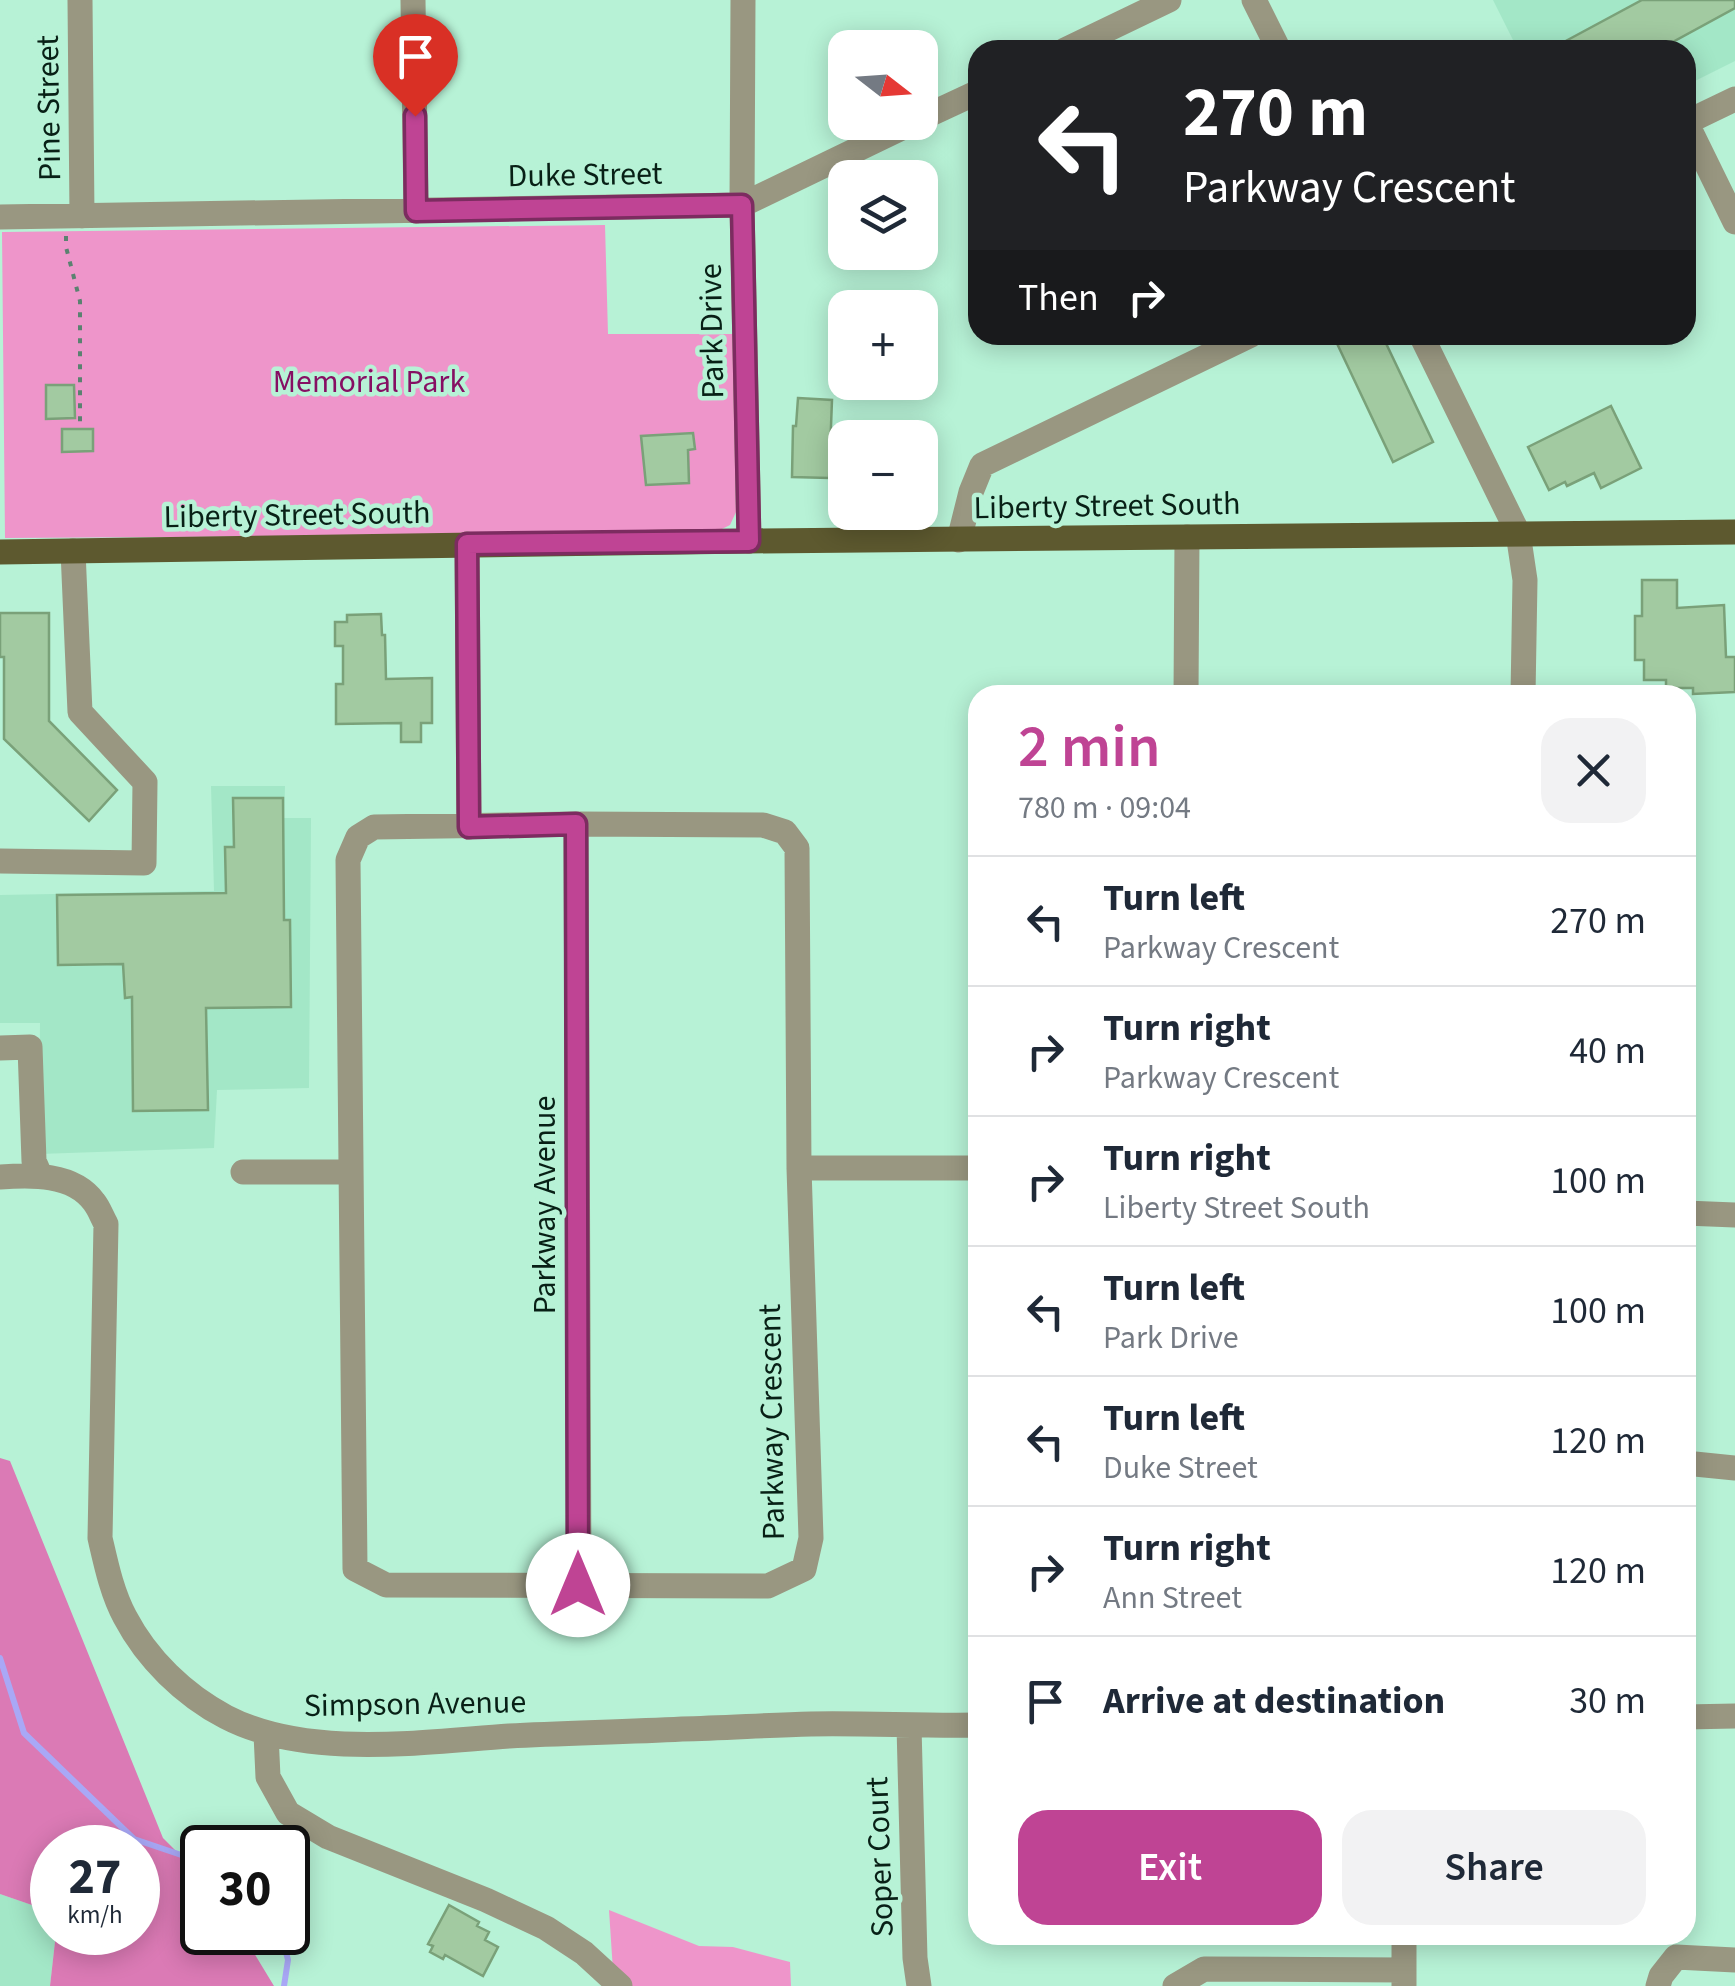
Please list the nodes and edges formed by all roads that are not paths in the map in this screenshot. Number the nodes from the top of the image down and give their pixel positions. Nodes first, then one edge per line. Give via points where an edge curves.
1 (80, 0) edge
2 (413, 0) edge
3 (743, 0) edge
4 (1170, 0) edge
5 (1254, 0) edge
6 (1086, 40) edge
7 (1274, 40) edge
8 (968, 97) edge
9 (1735, 99) edge
10 (938, 111) edge
11 (1696, 117) edge
12 (877, 140) edge
13 (1696, 142) edge
14 (742, 205) junction
15 (416, 211) junction
16 (0, 217) edge
17 (1735, 222) edge
18 (74, 224) junction
19 (1230, 345) edge
20 (1426, 345) edge
21 (1735, 532) edge
22 (1518, 533) junction
23 (1187, 537) junction
24 (959, 540) junction
25 (749, 541) junction
26 (467, 544) junction
27 (0, 552) edge
28 (72, 552) junction
29 (1186, 685) edge
30 (1523, 685) edge
31 (576, 824) junction
32 (469, 827) junction
33 (0, 862) edge
34 (0, 1048) edge
35 (799, 1168) junction
36 (968, 1168) edge
37 (243, 1172) dead end
38 (350, 1172) junction
39 (40, 1175) junction
40 (0, 1177) edge
41 (1696, 1213) edge
42 (1735, 1215) edge
43 (1696, 1464) edge
44 (1735, 1468) edge
45 (578, 1585) junction
46 (1735, 1716) edge
47 (1696, 1717) edge
48 (968, 1725) edge
49 (909, 1726) junction
50 (266, 1734) junction
51 (1404, 1945) edge
52 (1735, 1960) edge
53 (1404, 1978) edge
54 (620, 1986) edge
55 (919, 1986) edge
56 (1175, 1986) edge
57 (1658, 1986) edge

1 - 18 street, Pine Street
2 - 15 street
3 - 14 street, Park Drive
4 - 6 street
5 - 7 street
8 - 10 street, Duke Street
9 - 11 street
12 - 14 street, Duke Street
13 - 17 street
14 - 15 street, Duke Street
14 - 25 street, Park Drive
15 - 18 street, Duke Street
16 - 18 street, Duke Street
19 - 24 street via 982,465
20 - 22 street
21 - 22 main road, Liberty Street South
22 - 23 main road, Liberty Street South
22 - 30 street via 1526,580
23 - 24 main road, Liberty Street South
23 - 29 street
24 - 25 main road, Liberty Street South
25 - 26 main road, Liberty Street South
26 - 28 main road, Liberty Street South
26 - 32 street
27 - 28 main road, Liberty Street South
28 - 33 street via 80,712 145,782 144,863
31 - 32 street, Parkway Crescent
31 - 35 street, Parkway Crescent via 763,825 784,832 797,848
31 - 45 street, Parkway Avenue
32 - 38 street, Parkway Crescent via 374,827 358,837 348,860
34 - 39 street via 30,1047
35 - 36 street
35 - 45 street, Parkway Crescent via 811,1538 804,1568 768,1586
37 - 38 street
38 - 45 street, Parkway Crescent via 355,1569 386,1585
39 - 40 street, Simpson Avenue
39 - 50 street, Simpson Avenue via 92,1198 106,1224 100,1538 125,1617 182,1688
41 - 42 street
43 - 44 street
46 - 47 street
48 - 49 street, Simpson Avenue
49 - 50 street, Simpson Avenue via 814,1724 415,1744 303,1742
49 - 55 street, Soper Court
50 - 54 street via 268,1776 288,1813 328,1838 546,1928
51 - 53 street
52 - 57 street via 1676,1957
53 - 56 street via 1204,1969

